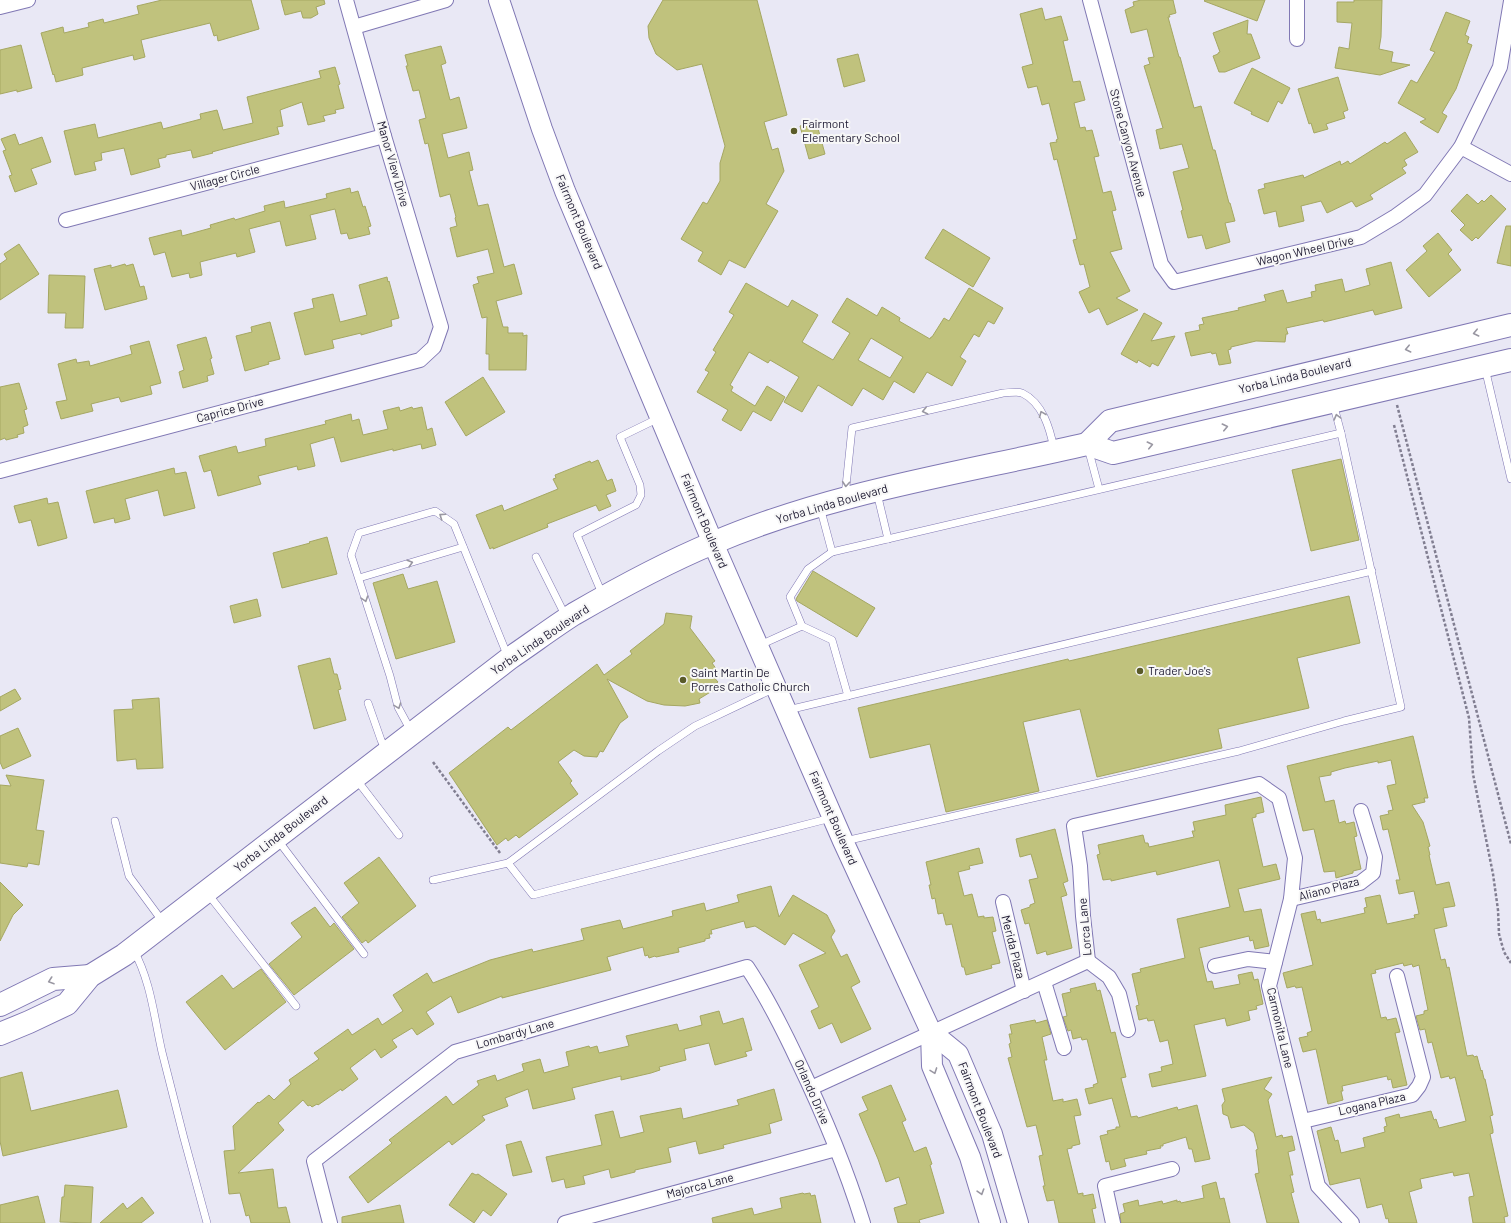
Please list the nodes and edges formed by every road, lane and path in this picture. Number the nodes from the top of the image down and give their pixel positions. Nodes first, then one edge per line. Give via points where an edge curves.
1 (28, 0) edge
2 (346, 0) edge
3 (446, 0) edge
4 (499, 0) edge
5 (1090, 0) edge
6 (1297, 0) edge
7 (1511, 1) edge
8 (0, 7) edge
9 (354, 27) junction
10 (1297, 39) dead end
11 (384, 136) junction
12 (1461, 147) junction
13 (1511, 174) edge
14 (66, 220) dead end
15 (1174, 282) joint
16 (1511, 325) edge
17 (441, 327) joint
18 (1375, 356) junction
19 (1511, 360) edge
20 (1484, 366) junction
21 (1388, 388) junction
22 (1332, 401) junction
23 (660, 417) junction
24 (1394, 425) dead end
25 (1341, 432) junction
26 (1087, 444) junction
27 (1054, 451) junction
28 (0, 471) edge
29 (1511, 479) edge
30 (1099, 489) junction
31 (877, 491) junction
32 (845, 499) junction
33 (819, 505) junction
34 (888, 539) junction
35 (713, 543) junction
36 (463, 547) junction
37 (832, 552) junction
38 (536, 557) dead end
39 (1372, 571) junction
40 (359, 578) junction
41 (604, 598) junction
42 (567, 619) junction
43 (802, 626) junction
44 (758, 645) junction
45 (510, 658) junction
46 (777, 687) junction
47 (848, 696) junction
48 (368, 703) dead end
49 (787, 711) junction
50 (413, 734) junction
51 (387, 753) junction
52 (433, 762) dead end
53 (355, 777) junction
54 (1259, 784) joint
55 (1361, 811) dead end
56 (833, 817) junction
57 (115, 821) dead end
58 (398, 835) dead end
59 (277, 838) junction
60 (843, 841) junction
61 (1511, 844) edge
62 (508, 863) junction
63 (433, 880) dead end
64 (206, 892) junction
65 (1291, 899) junction
66 (1003, 902) dead end
67 (164, 924) junction
68 (133, 948) junction
69 (364, 954) dead end
70 (1088, 961) junction
71 (1275, 962) junction
72 (1511, 963) edge
73 (1215, 966) dead end
74 (747, 968) joint
75 (90, 976) junction
76 (1397, 976) dead end
77 (1044, 982) junction
78 (1024, 991) junction
79 (0, 1005) edge
80 (296, 1006) dead end
81 (1128, 1030) dead end
82 (931, 1032) junction
83 (0, 1034) edge
84 (1064, 1048) dead end
85 (811, 1088) junction
86 (1303, 1121) junction
87 (836, 1149) junction
88 (1172, 1169) dead end
89 (207, 1223) edge
90 (330, 1223) edge
91 (565, 1223) edge
92 (863, 1223) edge
93 (990, 1223) edge
94 (1018, 1223) edge
95 (1113, 1223) edge
96 (1352, 1223) edge

1 - 8 street
2 - 9 street, Manor View Drive
3 - 9 street
4 - 23 main road, Fairmont Boulevard via 565,191
5 - 15 street, Stone Canyon Avenue via 1161,264
6 - 10 street
7 - 12 street, Wagon Wheel Drive via 1500,67
9 - 11 street, Manor View Drive
11 - 14 street, Villager Circle
11 - 17 street, Manor View Drive
12 - 13 street
12 - 15 street, Wagon Wheel Drive via 1425,195 1361,237
16 -> 18 main road, Yorba Linda Boulevard
17 - 28 street, Caprice Drive via 434,347 420,360
18 - 21 main road
18 - 26 main road, Yorba Linda Boulevard via 1110,421
19 - 20 main road
20 - 21 main road
20 - 29 lane
21 - 22 main road
21 - 61 path
25 -> 22 lane
26 -> 22 main road via 1113,453
23 - 35 main road, Fairmont Boulevard
23 - 41 lane via 620,437 640,485 641,495 636,505 577,535
24 - 72 path via 1469,718 1473,774 1493,874 1499,934 1504,952
25 - 30 lane
25 - 39 lane
26 - 27 main road, Yorba Linda Boulevard
26 - 30 lane
27 - 31 main road, Yorba Linda Boulevard
27 -> 32 lane via 1051,435 1039,406 1021,392 1003,393 852,428
30 - 34 lane
31 - 32 main road, Yorba Linda Boulevard
31 - 34 lane
32 - 33 main road, Yorba Linda Boulevard
33 - 35 main road, Yorba Linda Boulevard
33 - 37 lane
34 - 37 lane
35 - 41 main road, Yorba Linda Boulevard via 644,575
35 - 44 main road, Fairmont Boulevard
40 -> 36 lane
36 -> 40 lane via 454,524 435,511 358,533 351,555
36 - 45 lane
37 - 43 lane via 808,569 790,597
38 - 42 lane
39 - 47 lane
39 - 60 lane via 1401,707 1239,751
40 -> 50 lane via 398,707
41 - 42 main road, Yorba Linda Boulevard
42 - 45 main road, Yorba Linda Boulevard
43 - 44 lane
43 - 47 lane via 832,640
44 - 46 main road, Fairmont Boulevard
45 - 50 main road, Yorba Linda Boulevard
46 - 49 main road, Fairmont Boulevard
46 - 62 lane via 695,726
47 - 49 lane
48 - 51 lane
49 - 56 main road, Fairmont Boulevard
50 - 51 main road, Yorba Linda Boulevard
51 - 53 main road, Yorba Linda Boulevard
52 - 62 path
53 - 58 lane
53 - 59 main road, Yorba Linda Boulevard
54 - 65 street, Carmonita Lane via 1279,798 1295,858
54 - 70 street, Lorca Lane via 1074,826
55 - 65 street, Aliano Plaza via 1375,857 1373,872 1360,883
56 - 60 main road, Fairmont Boulevard
56 - 62 lane via 533,896
57 - 67 lane via 129,876
59 - 64 main road, Yorba Linda Boulevard
59 - 69 lane
60 - 82 main road, Fairmont Boulevard
62 - 63 lane
64 - 67 main road, Yorba Linda Boulevard
64 - 80 lane
65 - 71 street, Carmonita Lane
66 - 78 street, Merida Plaza
67 - 68 main road, Yorba Linda Boulevard
68 - 75 main road, Yorba Linda Boulevard
68 - 89 lane via 152,999 184,1141
70 - 77 street, Lorca Lane
70 - 81 street via 1109,977 1119,994
71 - 73 street via 1248,959
71 - 86 street, Carmonita Lane via 1269,986
74 - 85 street, Orlando Drive via 773,1010
74 - 90 street, Lombardy Lane via 455,1052 314,1161
75 -> 79 main road, Yorba Linda Boulevard via 53,979
75 - 83 main road, Yorba Linda Boulevard via 67,1004
76 - 86 street, Logana Plaza via 1423,1077 1419,1086 1412,1095
77 - 78 street, Lorca Lane
77 - 84 street
78 - 82 street, Lorca Lane
82 - 85 street, Lorca Lane
82 -> 93 main road, Fairmont Boulevard via 932,1066 970,1157
82 - 94 main road, Fairmont Boulevard via 958,1054 992,1134
85 - 87 street, Orlando Drive
86 - 96 street, Carmonita Lane via 1318,1186
87 - 91 street, Majorca Lane
87 - 92 street, Orlando Drive
88 - 95 street via 1105,1186

